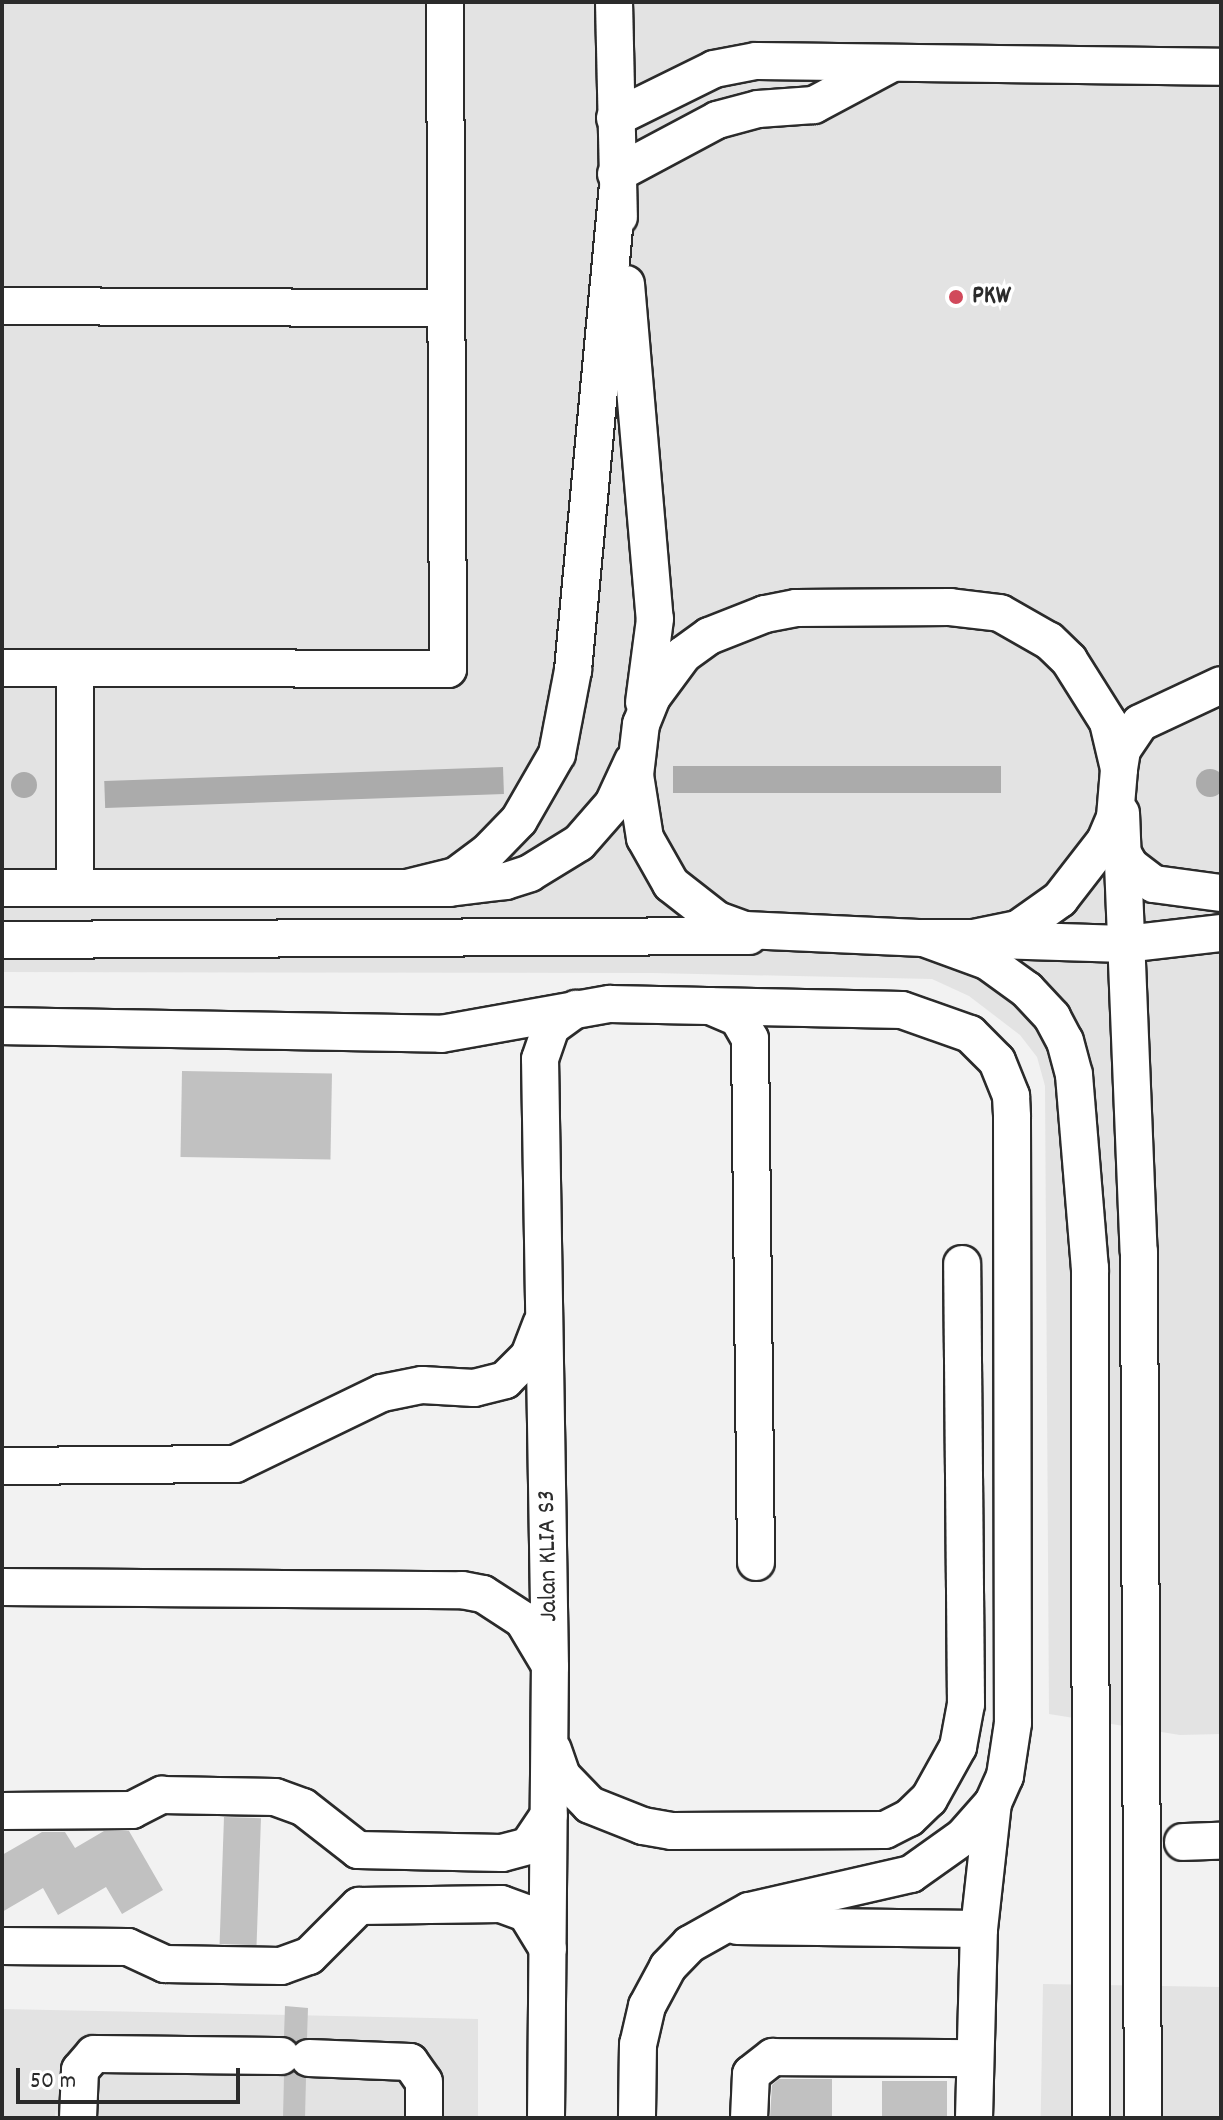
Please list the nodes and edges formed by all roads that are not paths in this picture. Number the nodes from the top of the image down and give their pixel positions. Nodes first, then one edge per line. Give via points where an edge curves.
1 (445, 2) edge
2 (614, 2) edge
3 (891, 64) junction
4 (1219, 69) edge
5 (615, 118) junction
6 (616, 183) junction
7 (2, 306) edge
8 (446, 308) junction
9 (2, 668) edge
10 (75, 668) junction
11 (1221, 685) edge
12 (639, 737) junction
13 (1120, 780) junction
14 (1122, 852) junction
15 (2, 888) edge
16 (75, 888) junction
17 (407, 888) junction
18 (1221, 893) edge
19 (1221, 933) edge
20 (779, 934) junction
21 (924, 938) junction
22 (974, 938) junction
23 (2, 940) edge
24 (1125, 944) junction
25 (710, 1006) junction
26 (576, 1009) junction
27 (2, 1026) edge
28 (962, 1264) dead end
29 (545, 1307) junction
30 (2, 1466) edge
31 (756, 1562) dead end
32 (2, 1587) edge
33 (550, 1667) junction
34 (549, 1732) junction
35 (993, 1803) junction
36 (2, 1811) edge
37 (549, 1815) junction
38 (1221, 1841) edge
39 (1183, 1842) dead end
40 (717, 1926) junction
41 (979, 1929) junction
42 (2, 1946) edge
43 (548, 1949) junction
44 (975, 2058) junction
45 (78, 2118) edge
46 (424, 2118) edge
47 (546, 2118) edge
48 (637, 2118) edge
49 (749, 2118) edge
50 (974, 2118) edge
51 (1091, 2118) edge
52 (1143, 2118) edge

1 - 8 street
2 - 5 street
3 - 4 street
3 - 5 street via 733,63
3 - 6 street via 814,105 758,109 717,120
5 - 6 street
6 - 12 street via 655,619
6 - 17 street via 573,670 557,754 519,820 487,853 456,876
7 - 8 street
8 - 10 street via 448,669
9 - 10 street
10 - 16 street
11 - 13 street via 1140,723 1122,750
12 - 13 street via 664,675 683,655 738,622 796,608 963,608 1000,613 1069,660 1108,722
12 - 17 street via 613,804 557,859 506,881
12 - 20 street via 639,819 655,862 671,884 717,920
13 - 14 street
13 - 22 street via 1105,841 1060,899 1018,929
14 - 18 street via 1130,866 1154,884
14 - 24 street
15 - 16 street
16 - 17 street
19 - 24 street
20 - 21 street
20 - 23 street via 697,940
21 - 22 street
21 - 51 street via 987,961 1027,990 1052,1017 1074,1075 1090,1268
22 - 24 street
24 - 52 street via 1139,1252
25 - 26 street via 610,1004
25 - 31 street via 738,1018 750,1039
25 - 35 street via 925,1014 970,1034 997,1061 1005,1079 1012,1117 1012,1736 1005,1776
26 - 27 street via 441,1034
26 - 29 street, Jalan KLIA S3 via 551,1027 540,1059
28 - 34 street via 966,1704 958,1747 929,1799 909,1818 885,1830 643,1826 615,1817 575,1793 562,1776
29 - 30 street via 529,1356 505,1380 474,1388 422,1385 382,1393 235,1464
29 - 33 street, Jalan KLIA S3
32 - 33 street via 462,1590 483,1594 523,1620
33 - 34 street, Jalan KLIA S3
34 - 37 street, Jalan KLIA S3
35 - 40 street via 943,1856 911,1874 778,1902
35 - 41 street
36 - 37 street via 132,1810 162,1795 275,1797 303,1807 358,1850 487,1853 528,1846
37 - 43 street, Jalan KLIA S3
38 - 39 street
40 - 41 street
40 - 48 street via 668,1967 647,2006 638,2044
41 - 44 street
42 - 43 street via 128,1947 165,1964 281,1966 309,1956 359,1906 501,1904 526,1913
43 - 47 street, Jalan KLIA S3
44 - 49 street via 773,2057 751,2074
44 - 50 street
45 - 46 street via 80,2070 94,2054 410,2062 424,2082

